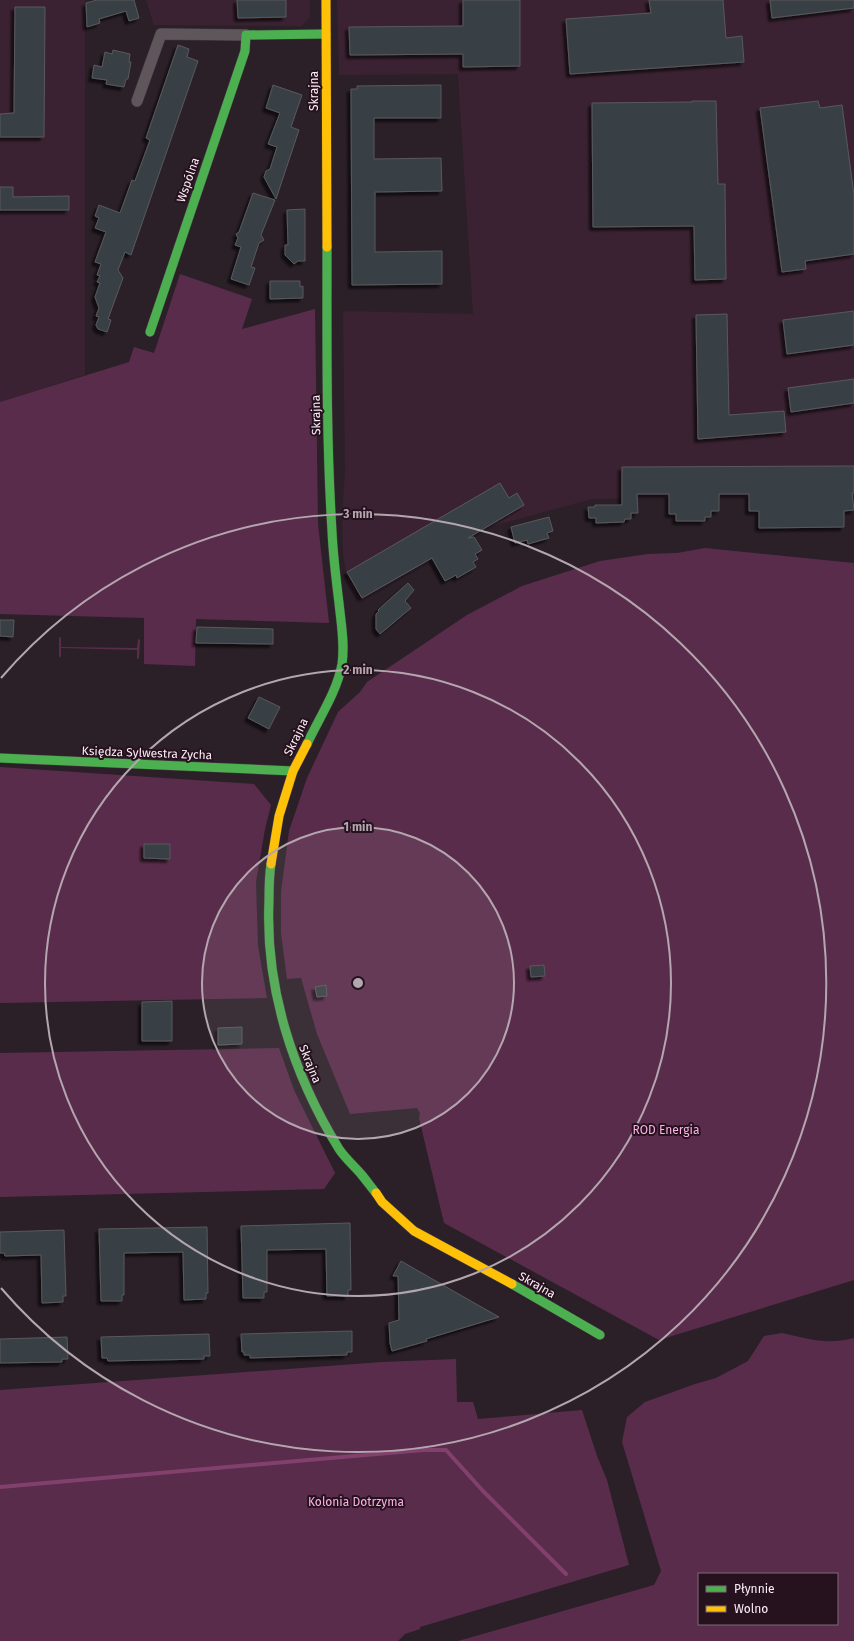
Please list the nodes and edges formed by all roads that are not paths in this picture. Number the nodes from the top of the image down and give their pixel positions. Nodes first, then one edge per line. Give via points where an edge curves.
1 (326, 0) edge
2 (326, 34) junction
3 (246, 35) junction
4 (137, 101) dead end
5 (150, 332) dead end
6 (0, 758) edge
7 (292, 771) junction
8 (600, 1335) dead end

1 - 2 street, Skrajna
2 - 3 street
2 - 7 street, Skrajna via 330,503 343,649 337,682
3 - 4 street via 161,34
3 - 5 street, Wspólna via 245,50
6 - 7 street, Księdza Sylwestra Zycha
7 - 8 street, Skrajna via 279,816 270,870 270,953 277,998 288,1040 303,1081 328,1129 340,1150 382,1202 414,1232 471,1261

